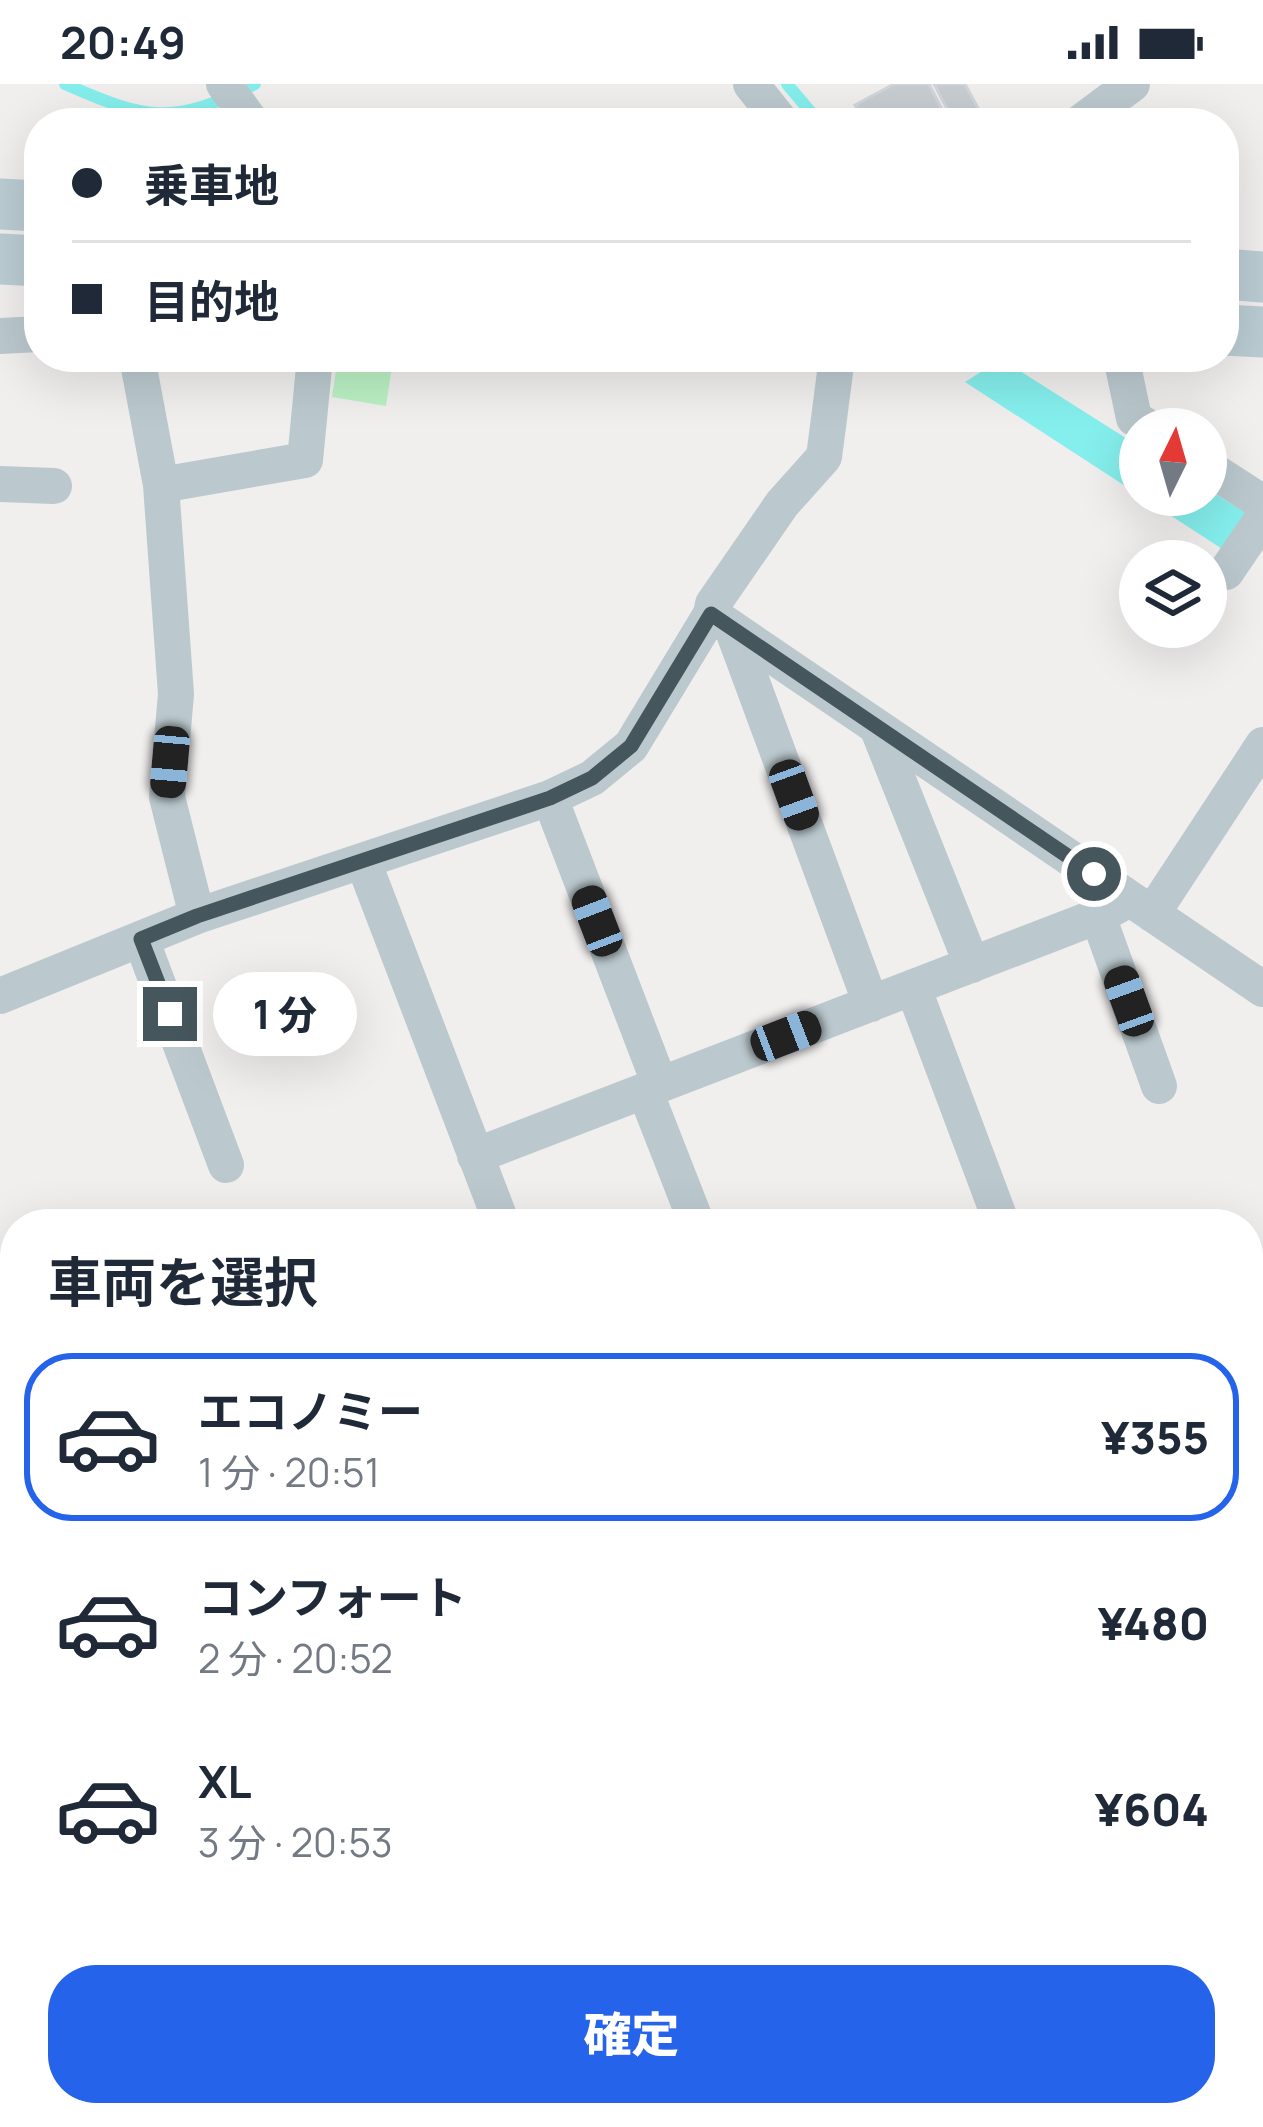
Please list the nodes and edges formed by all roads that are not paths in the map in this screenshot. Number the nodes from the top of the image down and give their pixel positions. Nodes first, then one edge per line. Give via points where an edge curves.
1 (751, 84) edge
2 (1132, 84) edge
3 (770, 108) edge
4 (1100, 108) edge
5 (140, 372) edge
6 (314, 372) edge
7 (835, 372) edge
8 (1124, 372) edge
9 (1132, 408) edge
10 (1227, 480) edge
11 (0, 484) edge
12 (161, 484) junction
13 (54, 486) dead end
14 (1263, 503) edge
15 (1263, 518) edge
16 (1227, 571) edge
17 (722, 621) junction
18 (877, 727) junction
19 (1263, 745) edge
20 (550, 798) junction
21 (363, 861) junction
22 (1127, 910) junction
23 (197, 916) junction
24 (141, 939) junction
25 (972, 965) junction
26 (913, 987) junction
27 (1263, 989) edge
28 (0, 996) edge
29 (871, 1004) junction
30 (1160, 1086) dead end
31 (652, 1088) junction
32 (475, 1156) junction
33 (226, 1166) dead end
34 (496, 1209) edge
35 (692, 1209) edge
36 (996, 1209) edge

1 - 3 street
2 - 4 street
5 - 12 street
6 - 12 street via 305,460
7 - 17 street via 824,457 713,604
8 - 9 street
10 - 14 street
11 - 13 street
12 - 23 street via 176,694 167,796
15 - 16 street
17 - 18 street
17 - 20 street via 631,746
17 - 29 street
18 - 22 street
18 - 25 street
19 - 22 street
20 - 21 street
20 - 31 street
21 - 23 street
21 - 32 street
22 - 25 street
22 - 27 street
22 - 30 street
23 - 24 street
24 - 28 street
24 - 33 street
25 - 26 street
26 - 29 street
26 - 36 street
29 - 31 street
31 - 32 street
31 - 35 street
32 - 34 street

